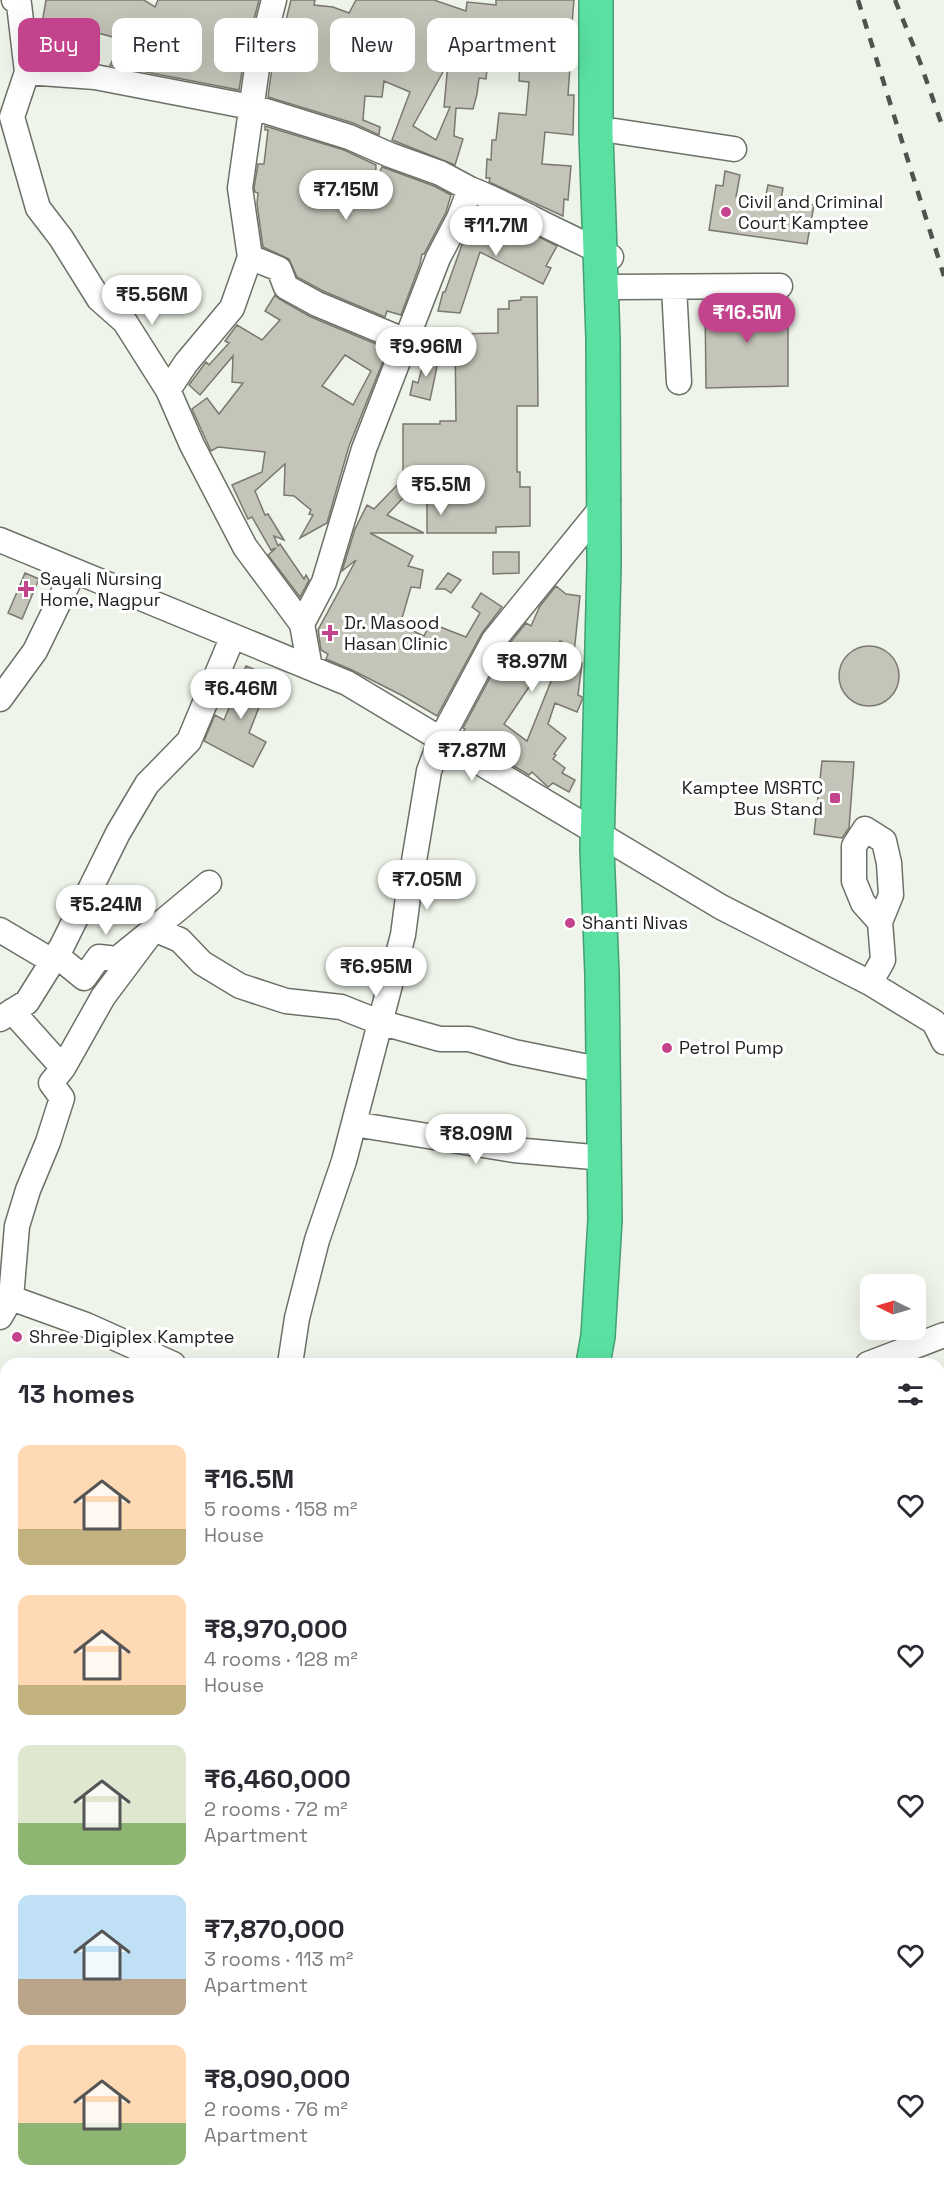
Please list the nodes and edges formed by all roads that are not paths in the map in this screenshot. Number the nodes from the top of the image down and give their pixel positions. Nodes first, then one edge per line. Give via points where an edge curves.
1 (14, 0) edge
2 (274, 0) edge
3 (605, 6) edge
4 (21, 18) edge
5 (27, 72) joint
6 (251, 109) junction
7 (615, 131) junction
8 (734, 150) dead end
9 (470, 189) junction
10 (250, 257) junction
11 (611, 266) junction
12 (674, 286) junction
13 (780, 286) dead end
14 (406, 341) junction
15 (679, 382) dead end
16 (168, 390) junction
17 (610, 496) junction
18 (0, 540) edge
19 (74, 571) junction
20 (302, 624) junction
21 (233, 636) junction
22 (310, 668) junction
23 (0, 699) edge
24 (441, 739) junction
25 (608, 839) junction
26 (209, 884) dead end
27 (880, 922) dead end
28 (154, 929) junction
29 (0, 930) edge
30 (54, 958) junction
31 (870, 983) junction
32 (6, 1015) edge
33 (380, 1022) junction
34 (944, 1042) edge
35 (63, 1068) junction
36 (609, 1087) junction
37 (354, 1124) junction
38 (604, 1158) junction
39 (6, 1293) edge
40 (944, 1335) edge
41 (160, 1358) edge
42 (291, 1358) edge
43 (594, 1358) edge
44 (610, 1358) edge
45 (884, 1358) edge

1 - 4 street via 19,4
2 - 6 street via 258,61
3 - 7 highway
3 - 11 highway via 596,134
5 - 6 street via 95,77
5 - 16 street via 12,117 38,208 99,299 125,322
6 - 9 street via 349,136
6 - 10 street via 240,188
7 - 8 street
7 - 11 highway
9 - 11 street via 500,200
9 - 14 street
10 - 14 street via 279,269 286,287 317,304
10 - 16 street via 232,308
11 - 12 street
11 - 17 highway
12 - 13 street
12 - 15 street
14 - 20 street via 364,449 324,582
16 - 20 street via 244,548
17 - 24 street via 494,640
17 - 25 highway
18 - 19 street
19 - 21 street
19 - 23 street via 35,651
20 - 22 street
21 - 22 street
21 - 30 street via 189,741 147,784
22 - 24 street via 347,682
24 - 25 street
24 - 33 street via 429,771 403,935
25 - 31 street via 721,907
25 - 36 highway
26 - 28 street
27 - 31 street via 883,960
28 - 30 street via 117,959 99,957 84,978
28 - 33 street via 180,940 202,963 240,986 286,1001 341,1007
28 - 35 street via 103,997
29 - 30 street
30 - 32 street via 27,1002
31 - 34 street via 934,1023
32 - 35 street
33 - 36 street via 440,1039 469,1039 523,1054
33 - 37 street
35 - 39 street via 51,1083 62,1098 17,1226
36 - 38 highway
36 - 44 highway via 615,1333
37 - 38 street via 514,1150
37 - 42 street via 317,1240
38 - 43 highway via 603,1243
39 - 41 street
40 - 45 street

